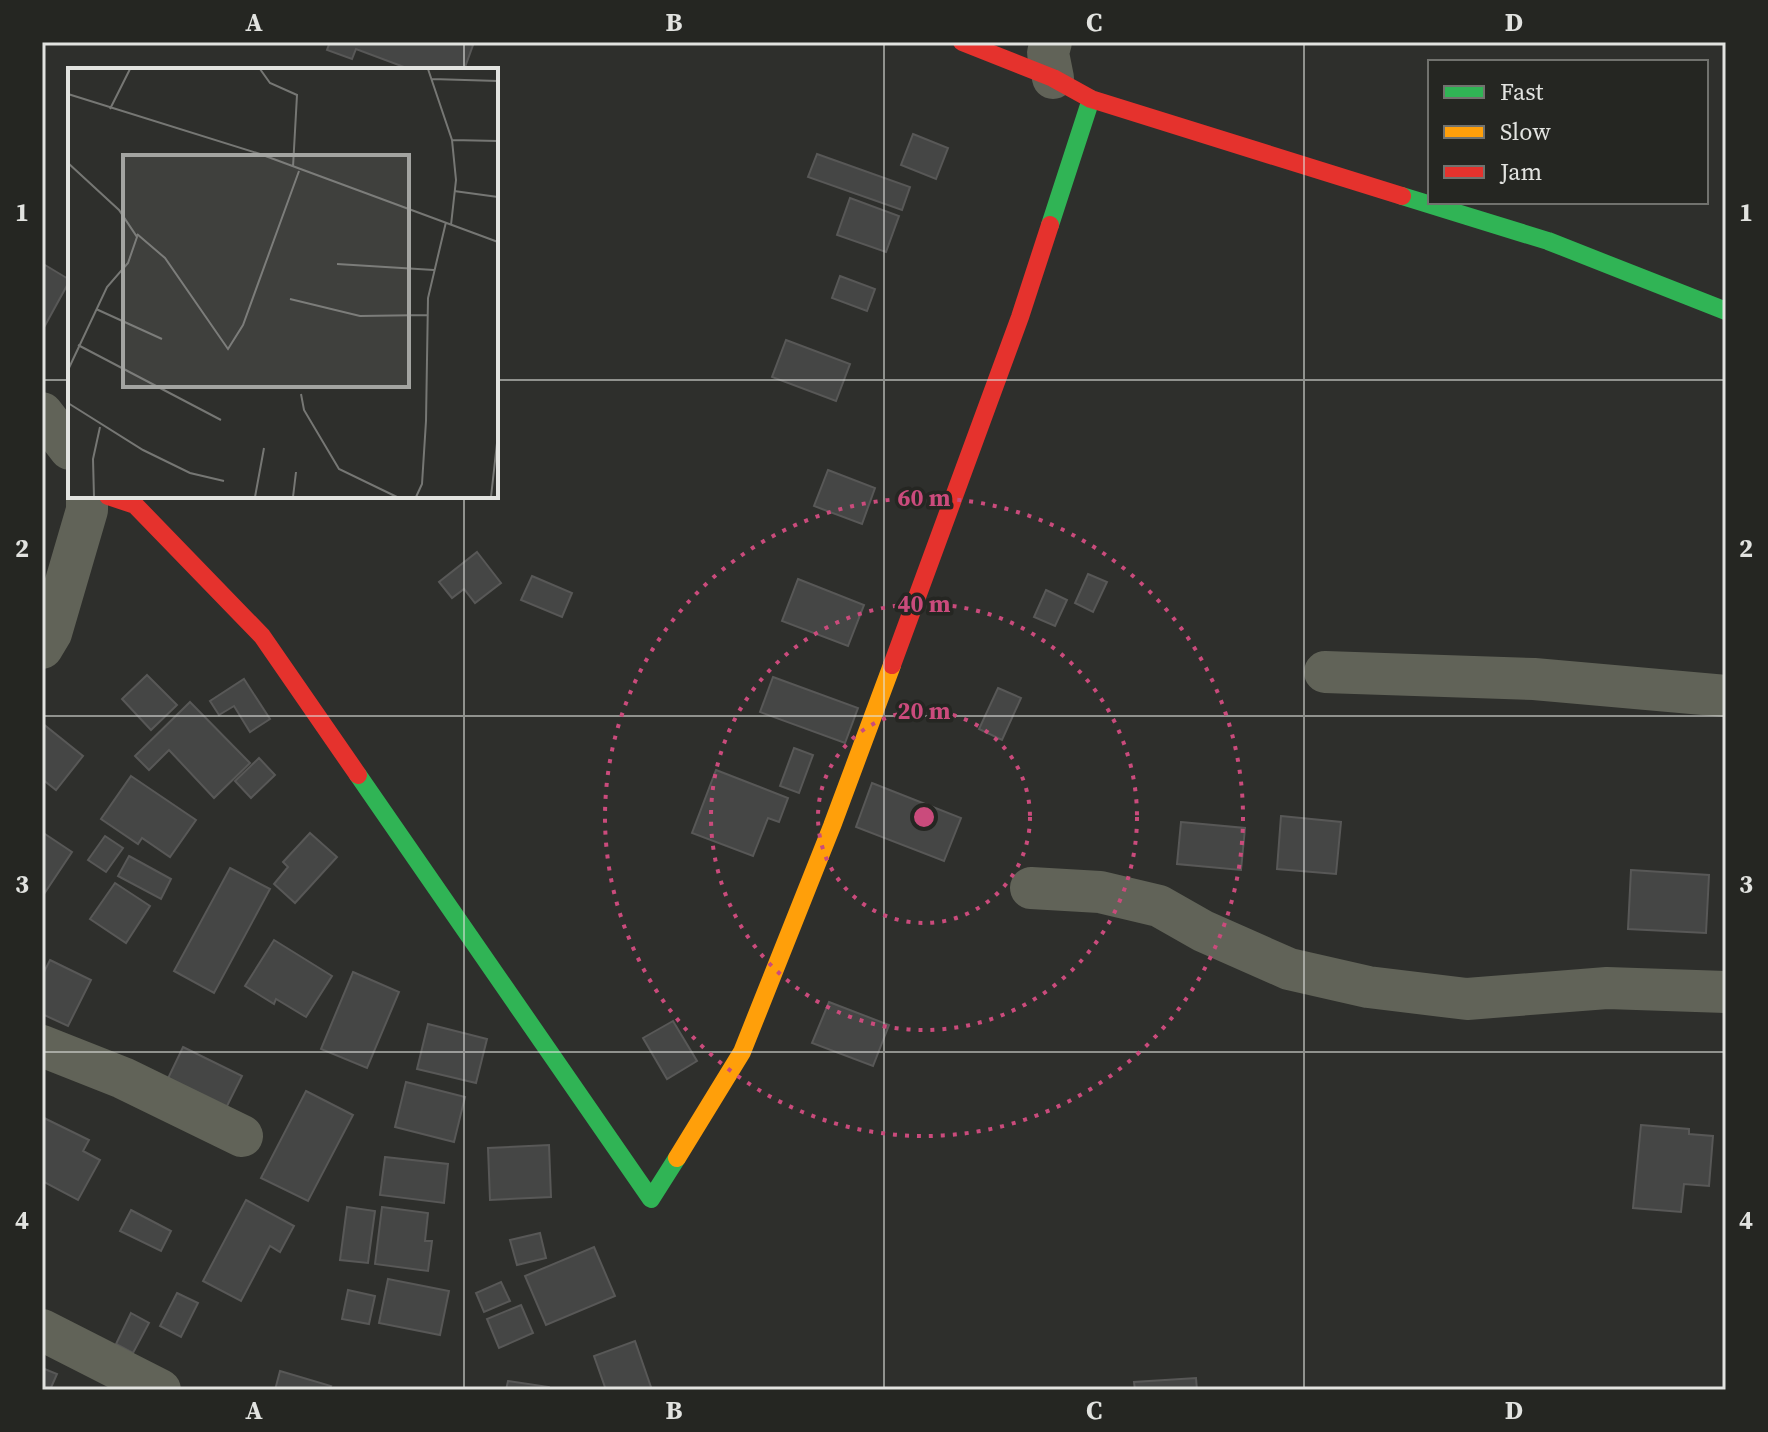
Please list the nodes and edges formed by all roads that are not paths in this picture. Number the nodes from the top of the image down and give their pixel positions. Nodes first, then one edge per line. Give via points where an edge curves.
1 (962, 42) edge
2 (1052, 60) edge
3 (1091, 99) junction
4 (1428, 204) edge
5 (1429, 204) edge
6 (1726, 311) edge
7 (42, 413) edge
8 (68, 446) edge
9 (87, 498) edge
10 (114, 498) edge
11 (42, 648) edge
12 (1325, 672) dead end
13 (1726, 696) edge
14 (1031, 888) dead end
15 (1726, 992) edge
16 (42, 1046) edge
17 (242, 1136) dead end
18 (42, 1330) edge
19 (160, 1390) edge

1 - 2 street
2 - 3 street
3 - 4 street
3 - 10 street via 1020,317 832,826 742,1052 651,1199 262,636 135,505
5 - 6 street via 1548,241
7 - 8 street
9 - 11 street via 51,633
12 - 13 street via 1534,679
14 - 15 street via 1100,892 1159,906 1289,969 1368,987 1467,999 1607,988
16 - 17 street via 123,1078
18 - 19 street

